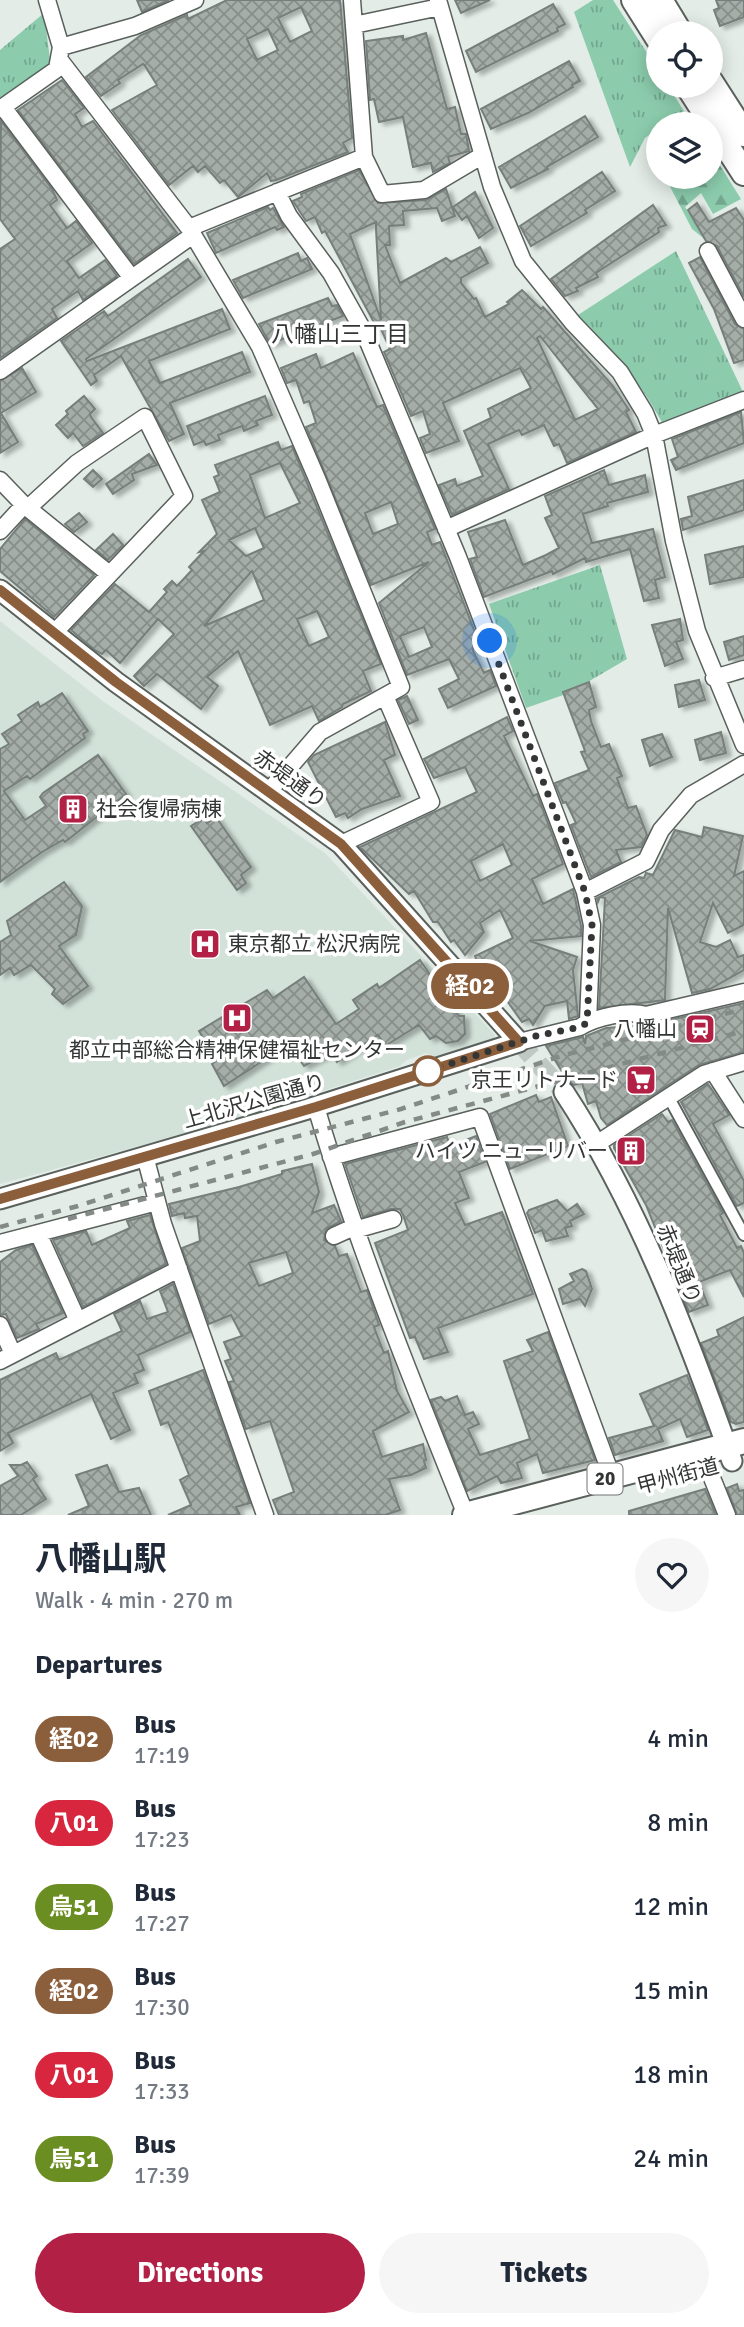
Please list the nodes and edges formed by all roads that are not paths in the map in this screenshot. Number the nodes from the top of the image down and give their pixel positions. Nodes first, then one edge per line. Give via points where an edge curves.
1 (47, 0) edge
2 (195, 0) edge
3 (352, 0) edge
4 (634, 0) edge
5 (660, 0) edge
6 (439, 4) edge
7 (647, 21) edge
8 (673, 21) edge
9 (354, 25) junction
10 (60, 53) junction
11 (696, 98) edge
12 (721, 98) edge
13 (1, 108) edge
14 (744, 134) edge
15 (483, 155) junction
16 (364, 157) junction
17 (744, 173) edge
18 (277, 192) junction
19 (191, 231) junction
20 (708, 251) dead end
21 (131, 277) junction
22 (744, 319) edge
23 (0, 371) edge
24 (744, 400) edge
25 (654, 435) junction
26 (0, 480) edge
27 (26, 506) junction
28 (446, 528) junction
29 (0, 531) edge
30 (108, 573) junction
31 (0, 590) edge
32 (54, 633) junction
33 (744, 669) edge
34 (714, 678) junction
35 (384, 696) junction
36 (744, 745) edge
37 (744, 764) edge
38 (269, 791) junction
39 (341, 844) junction
40 (585, 892) junction
41 (744, 992) edge
42 (587, 1023) junction
43 (519, 1042) junction
44 (744, 1062) edge
45 (713, 1071) junction
46 (564, 1092) tunnel mouth
47 (669, 1098) junction
48 (316, 1107) junction
49 (744, 1119) edge
50 (598, 1143) junction
51 (145, 1156) junction
52 (331, 1157) junction
53 (0, 1199) edge
54 (157, 1202) junction
55 (393, 1219) dead end
56 (357, 1228) junction
57 (38, 1233) junction
58 (744, 1235) edge
59 (334, 1236) dead end
60 (0, 1243) edge
61 (179, 1269) junction
62 (78, 1321) junction
63 (0, 1325) edge
64 (7, 1357) edge
65 (737, 1452) edge
66 (705, 1461) junction
67 (612, 1477) junction
68 (265, 1515) edge
69 (465, 1515) edge
70 (531, 1515) edge
71 (727, 1515) edge

1 - 10 street
2 - 10 street
3 - 9 street
4 - 7 main road
5 - 8 main road
6 - 9 street
6 - 15 street
9 - 16 street
10 - 13 street via 57,69
10 - 19 street
11 - 17 main road
12 - 14 main road
13 - 21 street
15 - 16 street via 424,190 382,194
15 - 25 street via 523,261 620,372
16 - 18 street
18 - 19 street
18 - 28 street via 364,332
19 - 21 street
19 - 35 street via 260,348 318,481 401,687
20 - 22 street
21 - 23 street
24 - 25 street
25 - 28 street
25 - 34 street via 688,600
26 - 27 street
27 - 29 street
27 - 30 street
27 - 30 street via 77,463 145,417 184,496
28 - 40 street
30 - 32 street
31 - 32 street, 赤堤通り
32 - 38 street, 赤堤通り
33 - 34 street
34 - 36 street
35 - 38 street via 320,732
35 - 39 street via 431,802
37 - 40 street via 691,796 661,830 646,861
38 - 39 street, 赤堤通り
39 - 43 street, 赤堤通り
40 - 42 street via 592,925
41 - 42 street via 646,1015 635,1012
42 - 43 street
43 - 48 street, 上北沢公園通り
44 - 45 street
45 - 47 street
45 - 49 street
46 - 50 street, 赤堤通り
47 - 50 street
47 - 58 street
48 - 51 street, 上北沢公園通り
48 - 52 street
50 - 65 street, 赤堤通り
51 - 53 street, 上北沢公園通り
51 - 54 street
52 - 56 street
52 - 67 street via 480,1117
54 - 57 street
54 - 61 street
55 - 56 street
56 - 59 street
56 - 69 street
57 - 60 street
57 - 62 street
61 - 62 street
61 - 68 street
62 - 64 street
63 - 64 street
65 - 66 main road, 甲州街道 / 20
66 - 67 main road, 甲州街道 / 20
66 - 70 main road, 甲州街道 / 20
66 - 71 street
67 - 69 main road, 甲州街道 / 20

